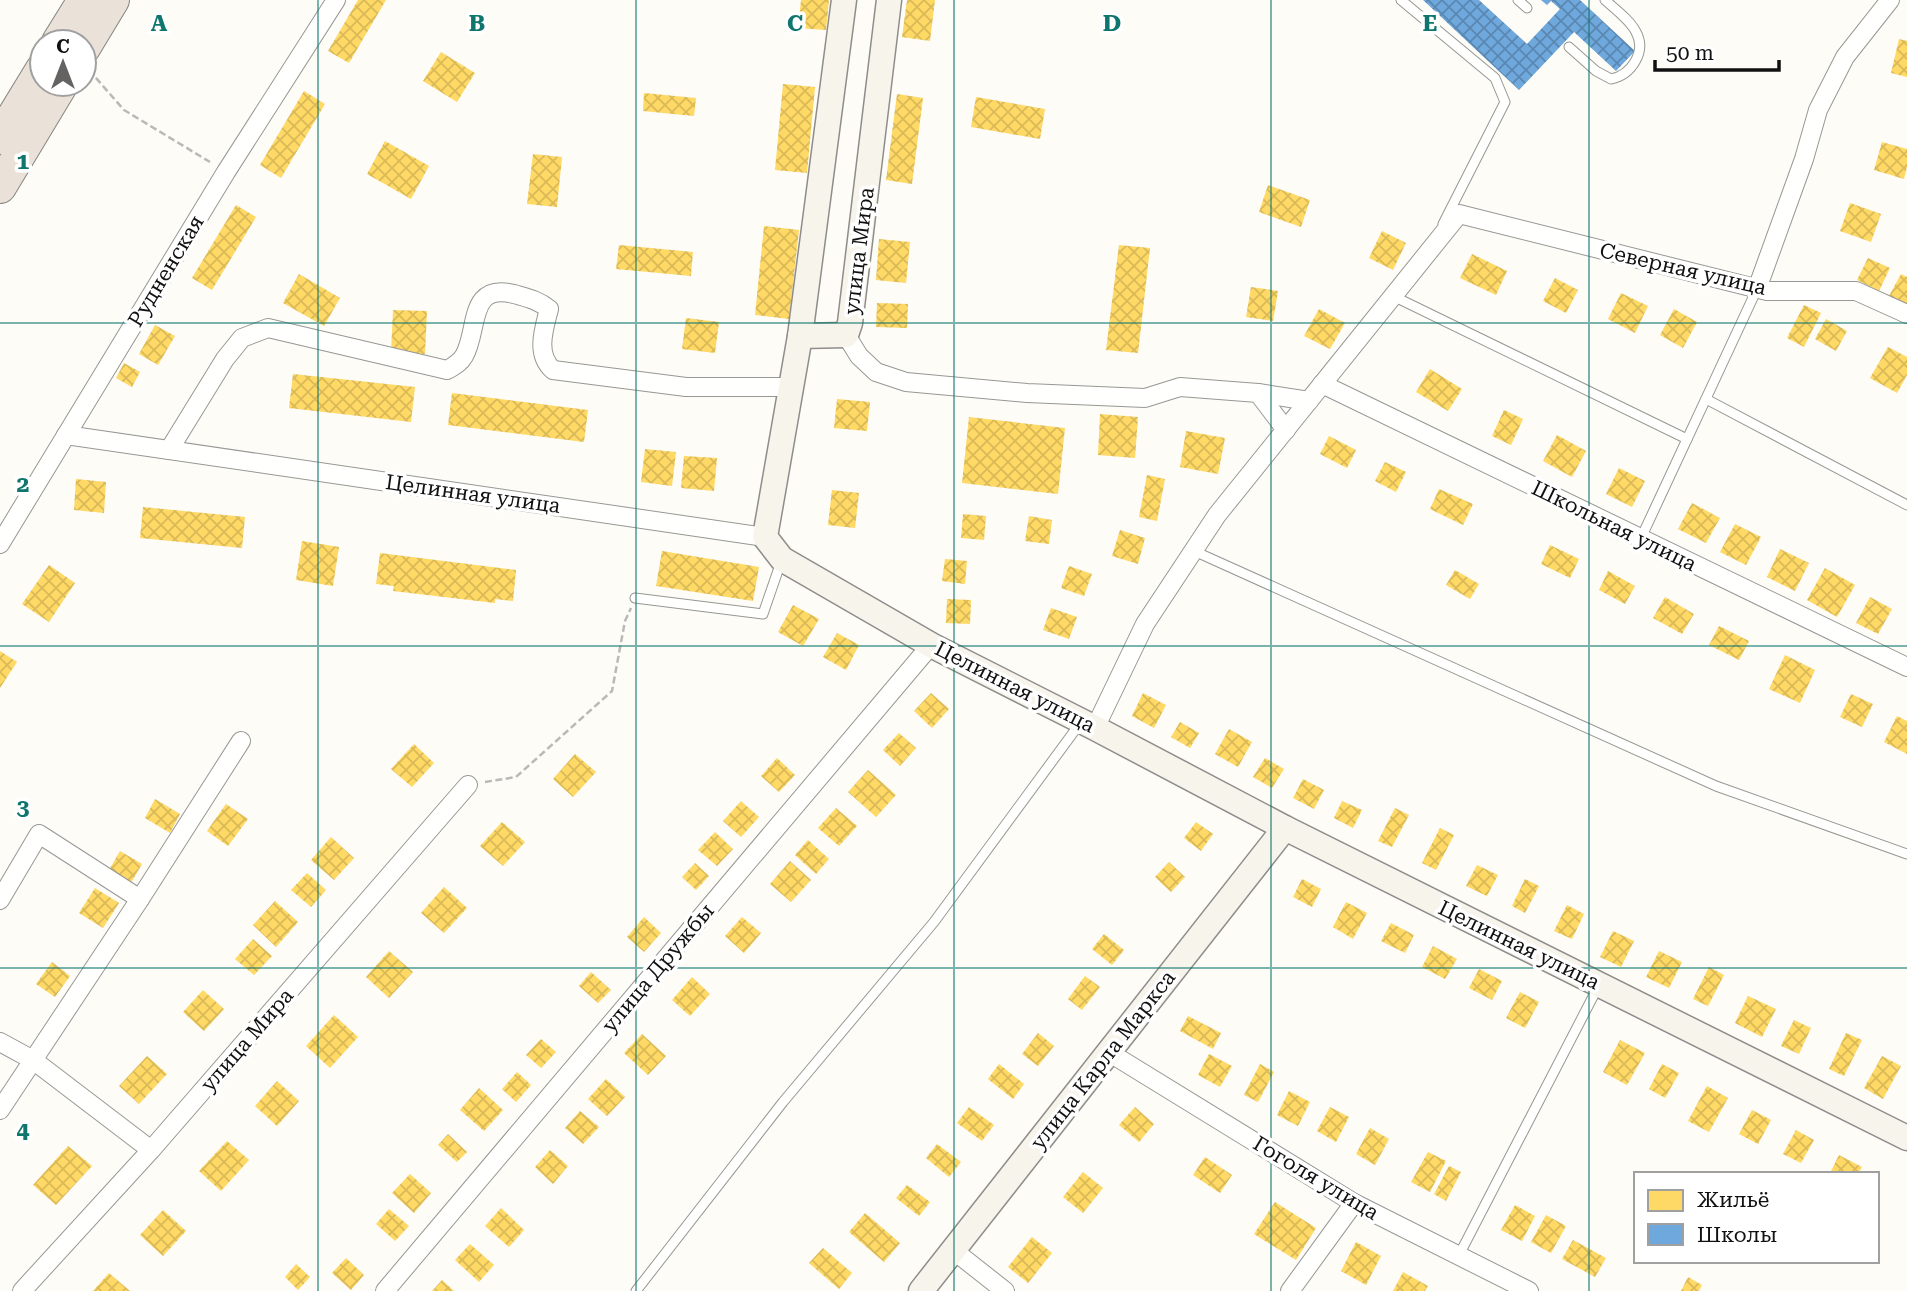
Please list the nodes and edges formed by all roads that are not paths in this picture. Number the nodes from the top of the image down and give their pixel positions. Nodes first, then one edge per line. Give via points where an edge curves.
1 (84, 0) edge
2 (113, 0) edge
3 (335, 0) edge
4 (844, 0) edge
5 (889, 0) edge
6 (1401, 0) edge
7 (1518, 0) edge
8 (1605, 0) edge
9 (1890, 0) edge
10 (1527, 8) dead end
11 (67, 28) edge
12 (96, 28) edge
13 (1569, 47) dead end
14 (28, 92) edge
15 (54, 98) edge
16 (0, 138) edge
17 (0, 187) edge
18 (1429, 251) junction
19 (1757, 289) junction
20 (1393, 296) junction
21 (1907, 314) edge
22 (800, 335) junction
23 (846, 335) junction
24 (1322, 384) junction
25 (791, 387) junction
26 (1258, 393) junction
27 (1706, 399) junction
28 (1308, 401) junction
29 (1286, 430) junction
30 (65, 435) junction
31 (1687, 439) junction
32 (169, 450) junction
33 (1907, 505) edge
34 (765, 537) junction
35 (1641, 538) junction
36 (0, 544) edge
37 (1194, 551) junction
38 (782, 559) junction
39 (635, 598) road end
40 (931, 645) junction
41 (1907, 667) edge
42 (1089, 724) junction
43 (241, 741) dead end
44 (468, 785) road end
45 (1285, 828) junction
46 (1907, 854) edge
47 (140, 899) junction
48 (0, 900) edge
49 (1599, 984) junction
50 (0, 1042) edge
51 (1110, 1053) junction
52 (33, 1060) junction
53 (0, 1110) edge
54 (1907, 1138) edge
55 (151, 1150) junction
56 (1354, 1203) junction
57 (953, 1250) junction
58 (1458, 1257) junction
59 (22, 1291) edge
60 (385, 1291) edge
61 (636, 1291) edge
62 (921, 1291) edge
63 (1005, 1291) edge
64 (1290, 1291) edge
65 (1529, 1291) edge

1 - 11 highway
2 - 12 highway
3 - 30 street, Рудненская
4 - 22 street
5 - 23 street, улица Мира
6 - 18 lane via 1495,78 1505,102
7 - 10 lane
8 - 13 lane via 1637,33 1636,64 1622,77 1611,79
9 - 19 street via 1845,57 1818,110
14 - 16 highway
15 - 17 highway
18 - 19 street, Северная улица via 1459,214
18 - 20 street
19 - 21 street, Северная улица via 1856,291
19 - 27 lane
20 - 24 street
20 - 31 lane
22 - 23 street, улица Мира
22 - 25 street
23 - 26 street via 876,372 906,382 1145,398 1180,387
24 - 28 street
24 - 35 street, Школьная улица
25 - 32 street via 686,387 552,370 541,353 549,309 540,301 501,291 478,304 466,354 447,370 268,328 242,338
25 - 34 street
26 - 28 street
26 - 29 street
27 - 31 lane
27 - 33 lane
28 - 29 street
29 - 37 street
30 - 32 street, Целинная улица
30 - 36 street, Рудненская
31 - 35 lane
32 - 34 street, Целинная улица
34 - 38 street, Целинная улица
35 - 41 street, Школьная улица
37 - 42 street via 1145,624
37 - 46 lane via 1716,786
38 - 39 lane via 763,614
38 - 40 street, Целинная улица
40 - 42 street, Целинная улица
40 - 60 street, улица Дружбы
42 - 45 street, Целинная улица
42 - 61 lane
43 - 47 street
44 - 55 street, улица Мира
45 - 49 street, Целинная улица
45 - 51 street, улица Карла Маркса
47 - 48 street via 40,834
47 - 52 street
49 - 54 street, Целинная улица
49 - 58 lane
50 - 52 street
51 - 56 street, Гоголя улица
51 - 57 street, улица Карла Маркса
52 - 53 street
52 - 55 street
55 - 59 street, улица Мира
56 - 58 street, Гоголя улица
56 - 64 street
57 - 62 street, улица Карла Маркса
57 - 63 street
58 - 65 street, Гоголя улица

